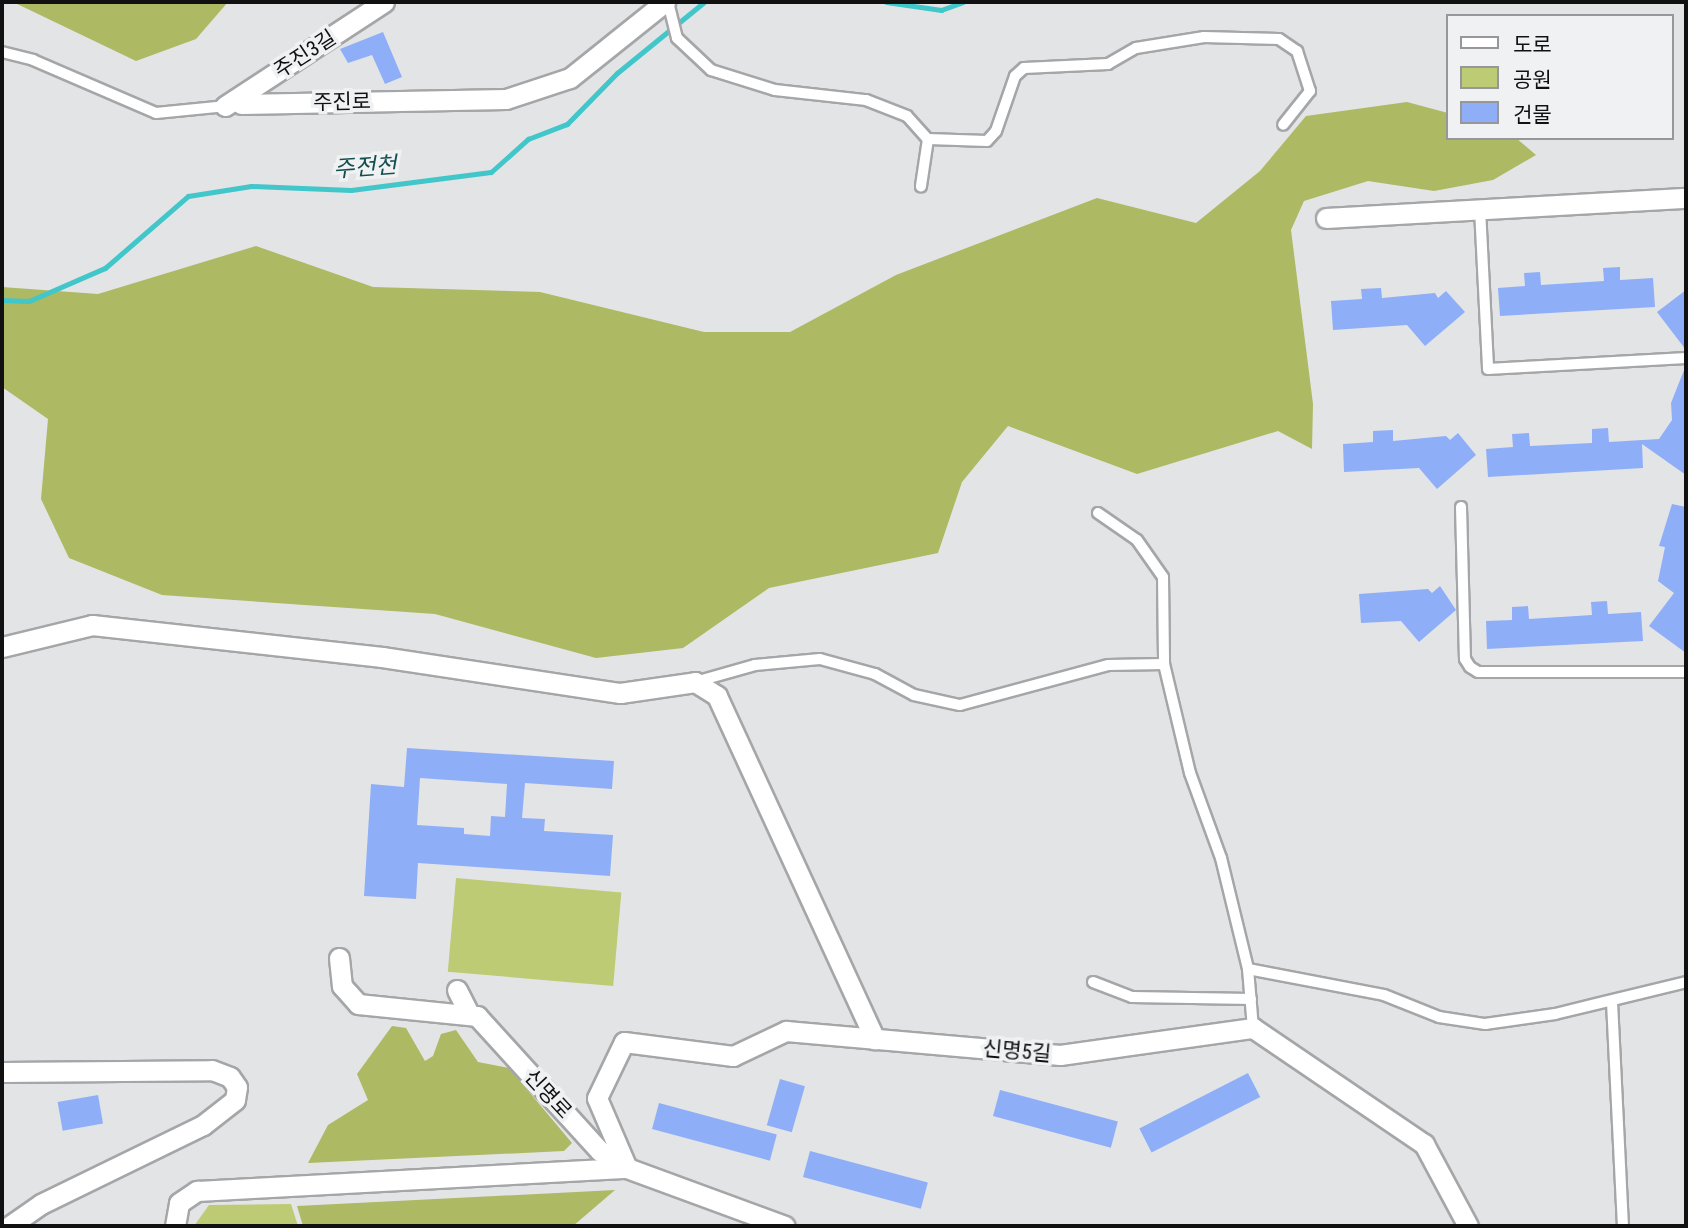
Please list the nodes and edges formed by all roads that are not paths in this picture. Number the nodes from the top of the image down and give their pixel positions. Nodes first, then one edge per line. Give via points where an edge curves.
1 (384, 2) edge
2 (668, 5) edge
3 (2, 52) edge
4 (233, 105) junction
5 (1283, 125) dead end
6 (928, 139) junction
7 (921, 186) dead end
8 (1686, 198) edge
9 (1480, 209) junction
10 (1326, 218) dead end
11 (1686, 358) edge
12 (1461, 507) dead end
13 (1098, 513) dead end
14 (2, 647) edge
15 (1164, 664) junction
16 (1686, 672) edge
17 (695, 682) junction
18 (339, 958) dead end
19 (1248, 969) junction
20 (1093, 982) dead end
21 (1686, 982) edge
22 (457, 990) dead end
23 (1251, 999) junction
24 (1612, 1002) junction
25 (470, 1015) junction
26 (1253, 1028) junction
27 (875, 1039) junction
28 (2, 1072) edge
29 (627, 1168) junction
30 (9, 1226) edge
31 (175, 1226) edge
32 (785, 1226) edge
33 (1468, 1226) edge
34 (1623, 1226) edge

1 - 4 street, 주진3길
2 - 4 street, 주진로 via 570,78 506,99
2 - 6 lane via 676,35 689,55 711,70 775,90 886,106 907,116
3 - 4 lane, 주진로 via 33,60 156,113
5 - 6 lane via 1310,91 1297,51 1279,39 1204,37 1136,48 1108,64 1024,68 1014,76 996,131 987,141
6 - 7 lane
8 - 9 street
9 - 10 street
9 - 11 lane via 1488,369
12 - 16 lane via 1465,659 1470,667 1478,672
13 - 15 lane via 1137,540 1163,578
14 - 17 street via 92,625 382,657 620,693
15 - 17 lane via 1108,665 960,705 914,695 875,674 820,659 755,665
15 - 19 lane
17 - 27 street via 717,696
18 - 25 street via 342,986 358,1004
19 - 23 lane
19 - 24 lane via 1384,995 1438,1017 1485,1024
20 - 23 lane via 1132,997
21 - 24 lane
22 - 25 street, 신명로
23 - 26 lane
24 - 34 lane
25 - 29 street, 신명로 via 600,1151
26 - 27 street, 신명5길 via 1060,1055
26 - 33 street via 1424,1144
27 - 29 street, 신명5길 via 786,1031 733,1056 624,1042 597,1098
28 - 30 street via 212,1070 230,1077 236,1087 235,1100 203,1125 41,1204
29 - 31 street via 197,1191 179,1203
29 - 32 street, 신명로

